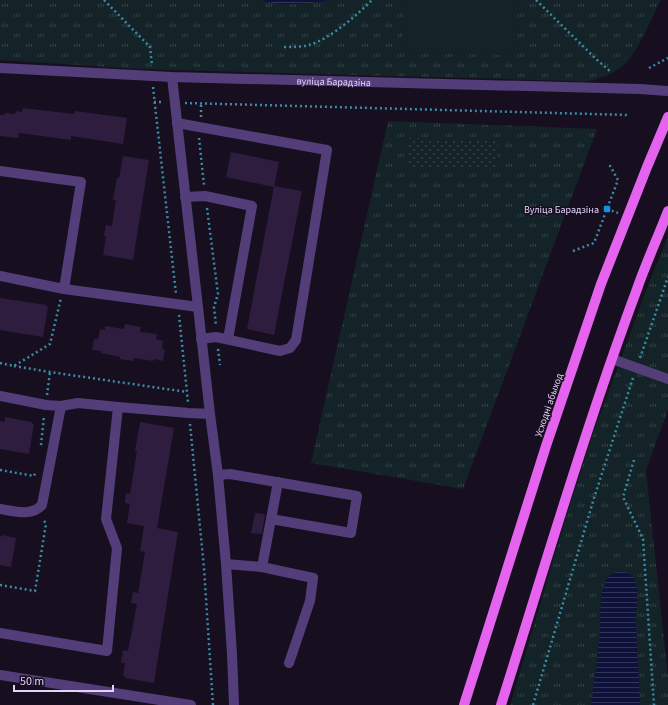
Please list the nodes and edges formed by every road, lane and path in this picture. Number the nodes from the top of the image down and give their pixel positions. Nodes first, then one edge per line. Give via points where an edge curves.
1 (104, 0) edge
2 (372, 0) edge
3 (536, 0) edge
4 (284, 47) dead end
5 (668, 58) edge
6 (152, 66) dead end
7 (0, 68) edge
8 (650, 68) dead end
9 (611, 72) dead end
10 (172, 77) junction
11 (153, 84) dead end
12 (668, 91) edge
13 (154, 102) junction
14 (175, 103) junction
15 (201, 104) junction
16 (629, 115) dead end
17 (668, 117) edge
18 (177, 123) junction
19 (200, 127) junction
20 (609, 164) dead end
21 (0, 171) edge
22 (205, 196) junction
23 (185, 197) junction
24 (668, 211) edge
25 (574, 250) dead end
26 (0, 276) edge
27 (668, 277) edge
28 (64, 289) junction
29 (178, 304) junction
30 (198, 307) junction
31 (216, 337) junction
32 (202, 338) junction
33 (228, 339) junction
34 (612, 359) junction
35 (0, 363) edge
36 (220, 365) dead end
37 (14, 366) junction
38 (636, 367) junction
39 (50, 372) junction
40 (668, 379) edge
41 (187, 392) junction
42 (0, 396) edge
43 (46, 405) junction
44 (61, 406) junction
45 (118, 407) junction
46 (189, 413) junction
47 (210, 414) junction
48 (40, 450) dead end
49 (634, 460) dead end
50 (38, 465) dead end
51 (0, 470) edge
52 (218, 476) junction
53 (278, 482) junction
54 (0, 509) edge
55 (36, 510) junction
56 (271, 519) junction
57 (226, 564) junction
58 (262, 567) junction
59 (0, 585) edge
60 (0, 633) edge
61 (289, 662) dead end
62 (0, 675) edge
63 (191, 705) edge
64 (213, 705) edge
65 (234, 705) edge
66 (464, 705) edge
67 (501, 705) edge
68 (532, 705) edge
69 (654, 705) edge

1 - 6 path via 150,47
2 - 4 path via 350,20 317,42
3 - 9 path
5 - 8 path
7 - 10 street, вуліца Барадзіна
10 - 12 street, вуліца Барадзіна
10 - 14 street
11 - 13 path
13 - 14 path
13 - 29 path
14 - 15 path
14 - 18 street
15 - 16 path
15 - 19 path
17 - 66 main road, Усходні абыход via 601,284
18 - 19 street
18 - 23 street
19 - 22 path
19 - 33 street via 327,150 296,340 290,348 280,351
20 - 25 path via 618,180 594,243
21 - 28 street via 81,182
22 - 23 street
22 - 31 path via 218,294 214,307
22 - 33 street via 252,206
23 - 30 street
24 - 34 main road
26 - 28 street
27 - 38 path
28 - 29 street
28 - 37 path via 50,344
29 - 30 street
29 - 41 path
30 - 32 street
31 - 32 street
31 - 33 street
31 - 36 path
32 - 47 street
34 - 38 street
34 - 67 main road
35 - 37 path
37 - 39 path
38 - 40 street
38 - 68 path
39 - 41 path
39 - 43 path
41 - 46 path
42 - 43 street
43 - 44 street
43 - 48 path
44 - 45 street via 78,403
44 - 55 street via 43,503
45 - 46 street
45 - 60 street via 106,519 117,548 107,651
46 - 47 street
46 - 64 path via 204,568
47 - 52 street
49 - 69 path via 623,497 643,539
50 - 51 path via 34,476
52 - 53 street via 230,474
52 - 57 street
53 - 56 street
53 - 56 street via 357,496 351,533
54 - 55 street via 21,512
55 - 59 path via 46,524 35,591
56 - 58 street
57 - 58 street
57 - 65 street
58 - 61 street via 313,578 310,600
62 - 63 street

